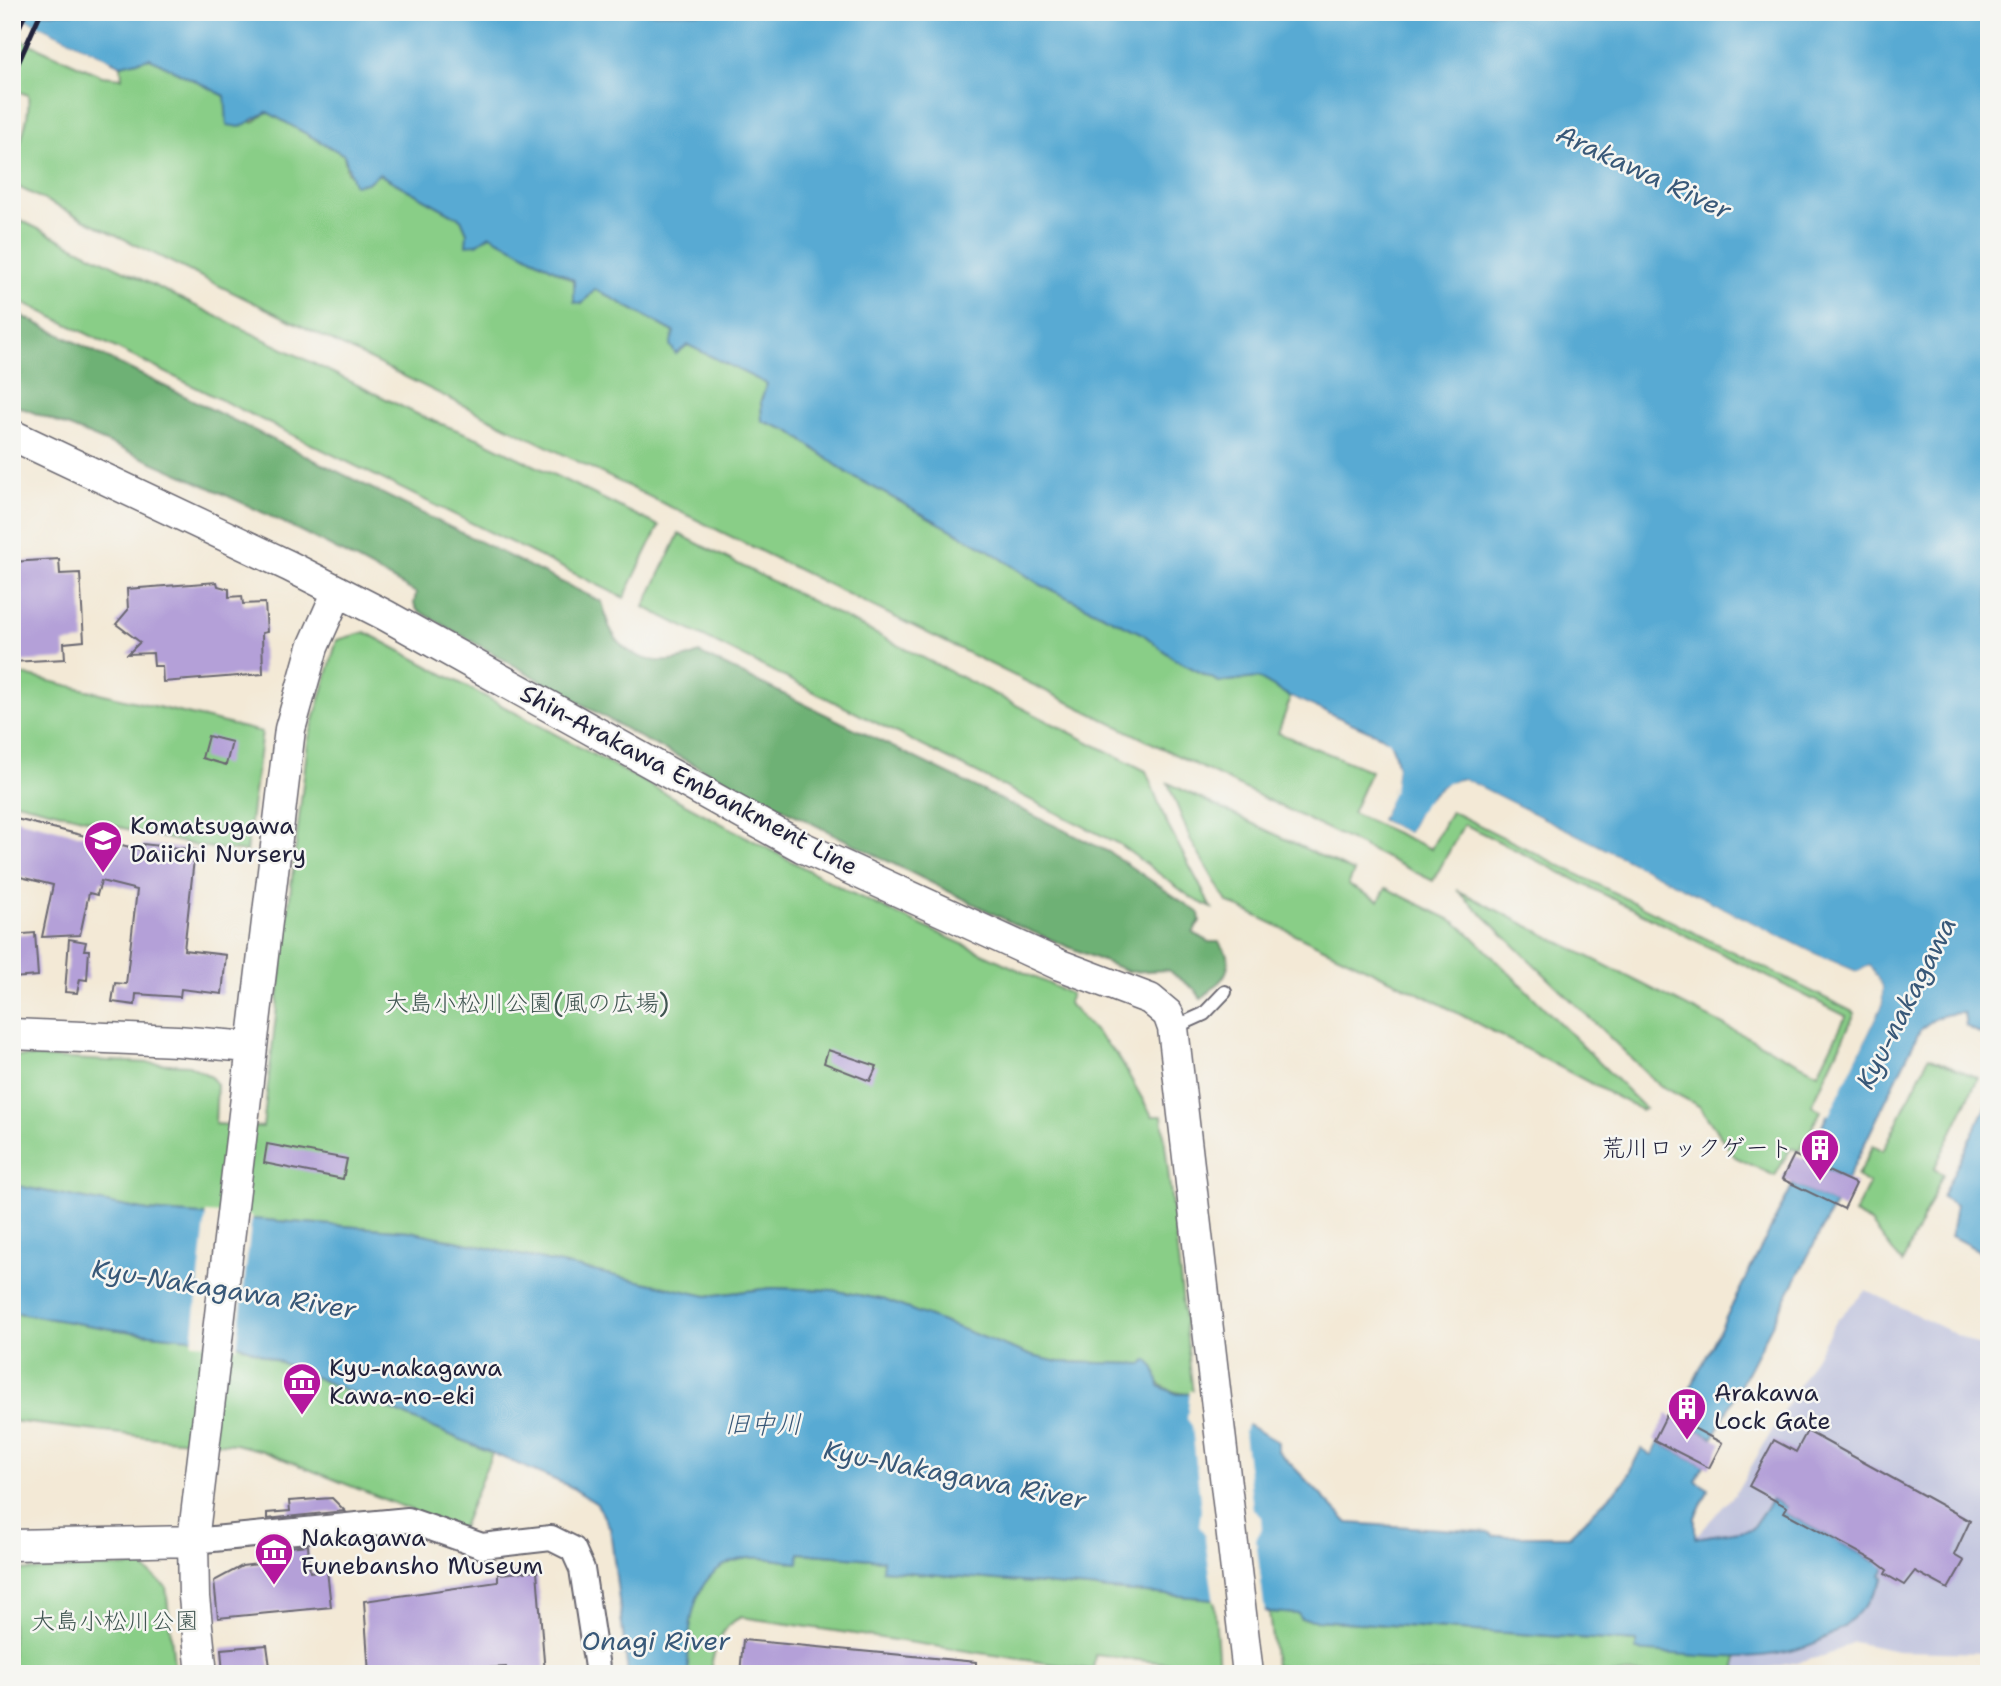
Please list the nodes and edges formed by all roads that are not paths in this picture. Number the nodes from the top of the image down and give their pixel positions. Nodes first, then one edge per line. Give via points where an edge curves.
1 (12, 435) edge
2 (338, 591) junction
3 (1225, 992) dead end
4 (1173, 1028) junction
5 (12, 1034) edge
6 (250, 1047) junction
7 (193, 1541) junction
8 (12, 1545) edge
9 (202, 1674) edge
10 (598, 1674) edge
11 (1248, 1674) edge

1 - 2 street, Shin-Arakawa Embankment Line
2 - 4 street, Shin-Arakawa Embankment Line via 802,846 1060,965 1150,999 1168,1014
2 - 6 street via 313,647 290,729
3 - 4 lane via 1205,1014
4 - 11 street
5 - 6 street
6 - 7 street
7 - 8 street
7 - 9 street
7 - 10 street via 408,1520 482,1546 551,1538 573,1549 582,1569

